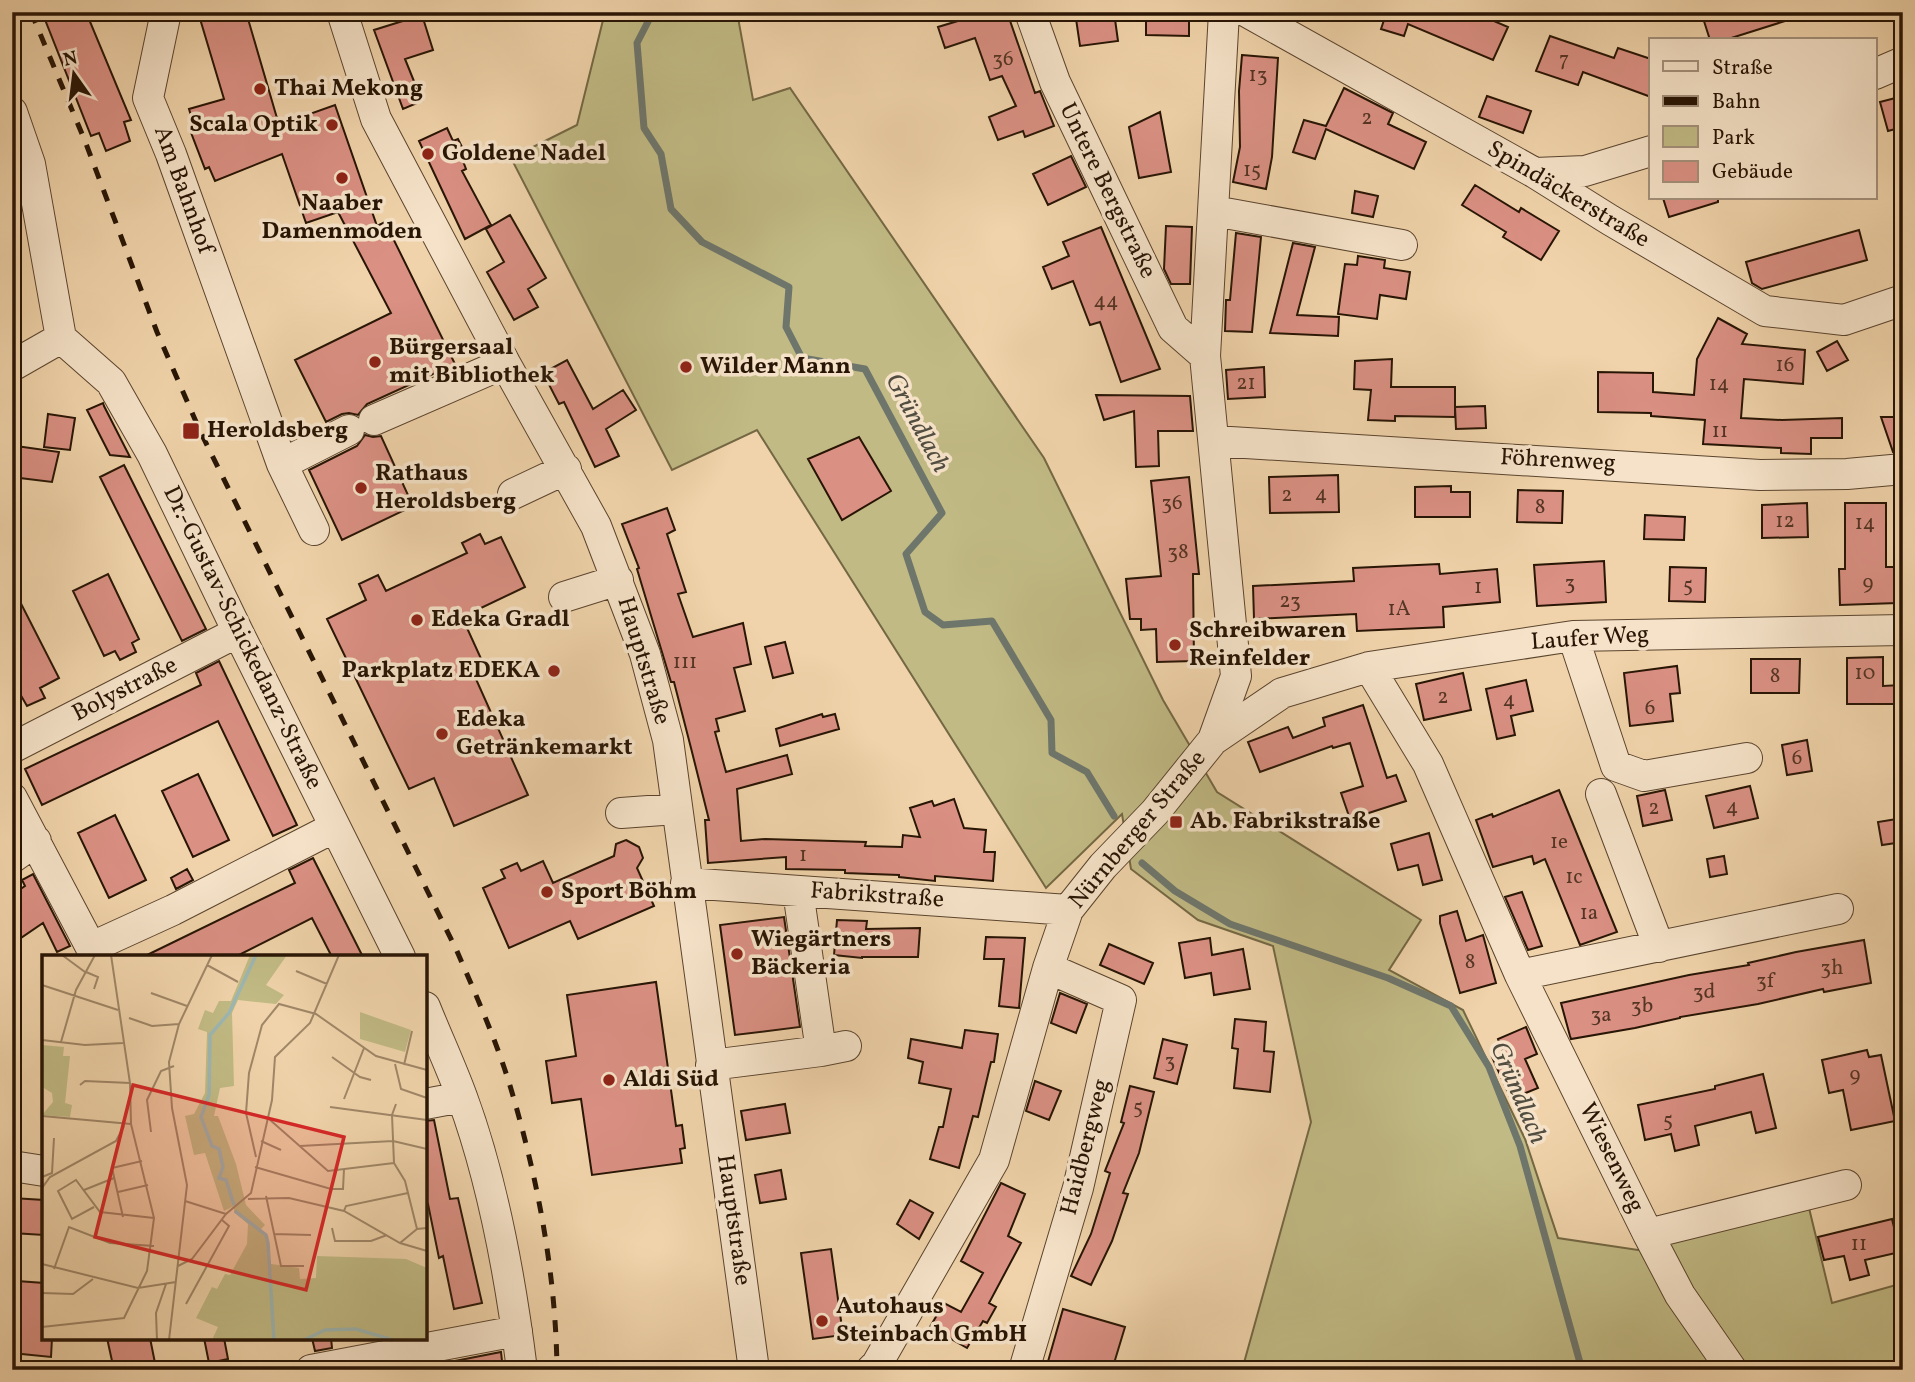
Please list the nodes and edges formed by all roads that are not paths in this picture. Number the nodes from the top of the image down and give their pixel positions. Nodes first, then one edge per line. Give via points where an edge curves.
1 (166, 12) edge
2 (342, 12) edge
3 (1030, 12) edge
4 (1224, 12) edge
5 (1247, 12) edge
6 (1903, 62) edge
7 (1876, 74) edge
8 (15, 131) edge
9 (1649, 152) edge
10 (1535, 173) junction
11 (1214, 211) junction
12 (1402, 244) dead end
13 (1903, 300) edge
14 (61, 338) junction
15 (1205, 356) junction
16 (505, 363) junction
17 (12, 366) edge
18 (1214, 441) junction
19 (282, 464) junction
20 (566, 469) junction
21 (1903, 469) edge
22 (513, 494) dead end
23 (314, 530) dead end
24 (618, 580) junction
25 (564, 597) dead end
26 (1903, 630) edge
27 (237, 632) junction
28 (1573, 636) junction
29 (1369, 667) junction
30 (1236, 676) junction
31 (1282, 693) junction
32 (1213, 740) junction
33 (12, 748) edge
34 (1747, 758) dead end
35 (1601, 794) dead end
36 (12, 798) edge
37 (676, 809) junction
38 (621, 813) dead end
39 (335, 827) junction
40 (24, 850) edge
41 (686, 883) junction
42 (798, 891) junction
43 (1838, 909) dead end
44 (1068, 910) junction
45 (1659, 947) junction
46 (94, 952) edge
47 (399, 955) edge
48 (1048, 968) junction
49 (1520, 975) junction
50 (427, 1012) edge
51 (711, 1065) junction
52 (462, 1097) junction
53 (427, 1104) edge
54 (12, 1166) edge
55 (42, 1171) edge
56 (1846, 1185) dead end
57 (1648, 1234) junction
58 (517, 1331) junction
59 (883, 1368) edge
60 (311, 1370) edge
61 (522, 1370) edge
62 (754, 1370) edge
63 (1024, 1370) edge
64 (1732, 1370) edge

1 - 19 street, Am Bahnhof via 148,98
2 - 16 street, Hauptstraße via 376,119
3 - 15 street, Untere Bergstraße via 1055,82 1173,328
4 - 11 street, Nürnberger Straße
5 - 10 street, Spindäckerstraße
6 - 7 street
8 - 14 street via 30,164
9 - 10 street via 1585,171
10 - 13 street, Spindäckerstraße via 1765,311 1844,320
11 - 12 street
11 - 15 street, Nürnberger Straße
14 - 17 street
14 - 27 street, Dr.-Gustav-Schickedanz-Straße via 111,382 152,454
15 - 18 street, Nürnberger Straße
16 - 19 street
16 - 20 street, Hauptstraße
18 - 21 street, Föhrenweg via 1760,475
18 - 30 street, Nürnberger Straße
19 - 23 street, Am Bahnhof
20 - 22 street
20 - 24 street, Hauptstraße
24 - 25 street
24 - 37 street, Hauptstraße via 645,654 668,740
26 - 28 street, Laufer Weg
27 - 33 street, Bolystraße
27 - 39 street, Dr.-Gustav-Schickedanz-Straße
28 - 29 street, Laufer Weg
28 - 34 street via 1616,766 1644,776
29 - 31 street, Laufer Weg
29 - 49 street, Wiesenweg via 1428,764
30 - 31 street
30 - 32 street, Nürnberger Straße
31 - 32 street, Laufer Weg
32 - 44 street, Nürnberger Straße
35 - 45 street
36 - 40 street
37 - 38 street
37 - 41 street, Hauptstraße
39 - 46 street
39 - 47 street, Dr.-Gustav-Schickedanz-Straße
40 - 46 street
41 - 42 street, Fabrikstraße
41 - 51 street, Hauptstraße
42 - 44 street, Fabrikstraße
42 - 51 street via 834,1048
43 - 45 street
44 - 48 street, Nürnberger Straße
45 - 49 street
48 - 59 street, Nürnberger Straße via 994,1160
48 - 63 street, Haidbergweg via 1121,1000 1078,1188
49 - 57 street, Wiesenweg
50 - 52 street
51 - 62 street, Hauptstraße
52 - 53 street
52 - 58 street via 488,1182
54 - 55 street
56 - 57 street, Wiesenweg
57 - 64 street via 1680,1295
58 - 60 street
58 - 61 street

